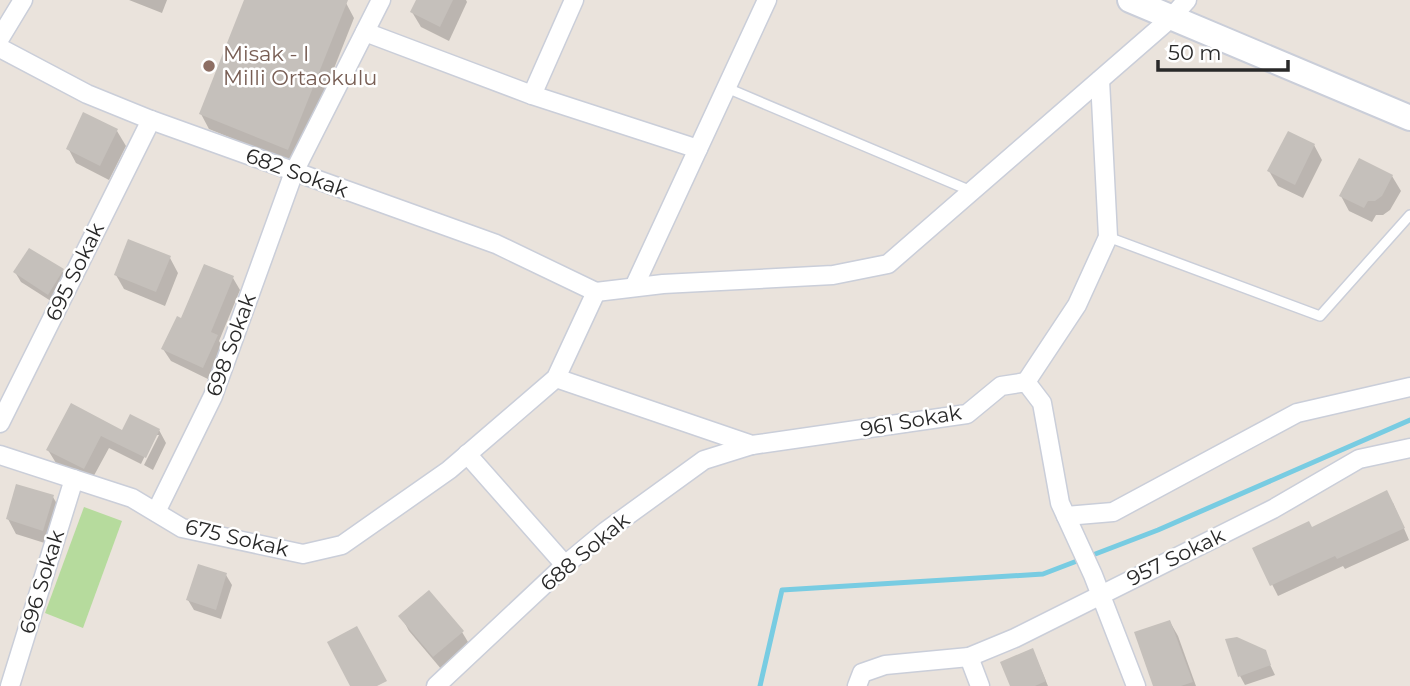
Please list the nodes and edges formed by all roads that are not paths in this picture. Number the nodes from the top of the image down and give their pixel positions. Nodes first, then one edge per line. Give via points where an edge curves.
1 (23, 0) edge
2 (381, 0) edge
3 (574, 0) edge
4 (767, 0) edge
5 (1130, 0) edge
6 (1179, 9) edge
7 (365, 32) junction
8 (0, 38) edge
9 (0, 48) edge
10 (1100, 80) junction
11 (727, 88) junction
12 (532, 95) junction
13 (1410, 118) edge
14 (151, 120) junction
15 (698, 149) junction
16 (294, 172) junction
17 (971, 191) junction
18 (1410, 215) edge
19 (1108, 237) junction
20 (634, 288) junction
21 (596, 292) junction
22 (556, 378) junction
23 (1026, 382) junction
24 (1410, 387) edge
25 (0, 423) edge
26 (752, 445) junction
27 (1410, 448) edge
28 (0, 454) edge
29 (467, 454) junction
30 (74, 479) junction
31 (156, 512) junction
32 (1068, 522) junction
33 (565, 565) junction
34 (1100, 595) junction
35 (969, 657) junction
36 (10, 686) edge
37 (436, 686) edge
38 (857, 686) edge
39 (980, 686) edge
40 (1136, 686) edge

1 - 8 street
2 - 7 street, 698 Sokak
3 - 12 street
4 - 11 street
5 - 6 street
6 - 10 street
6 - 13 street
7 - 12 street
7 - 16 street, 698 Sokak
9 - 14 street, 682 Sokak via 87,94
10 - 17 street
10 - 19 street
11 - 15 street
11 - 17 lane
12 - 15 street
14 - 16 street, 682 Sokak
14 - 25 street, 695 Sokak
15 - 20 street
16 - 21 street, 682 Sokak via 496,244
16 - 31 street, 698 Sokak via 213,396
17 - 20 street via 888,264 833,275
18 - 19 lane via 1320,316
19 - 23 street via 1077,305
20 - 21 street
21 - 22 street
22 - 26 street, 961 Sokak
22 - 29 street, 675 Sokak
23 - 26 street, 961 Sokak via 1001,386 967,414
23 - 32 street via 1042,403 1060,503
24 - 32 street via 1297,413 1113,512
26 - 33 street, 688 Sokak via 704,460
27 - 34 street, 957 Sokak via 1359,458 1273,509
28 - 30 street, 675 Sokak
29 - 31 street, 675 Sokak via 342,545 303,554 182,528
29 - 33 street
30 - 31 street, 675 Sokak via 132,498
30 - 36 street, 696 Sokak
32 - 34 street
33 - 37 street, 688 Sokak
34 - 35 street, 957 Sokak
34 - 40 street
35 - 38 street, 957 Sokak via 885,665 862,673
35 - 39 street

